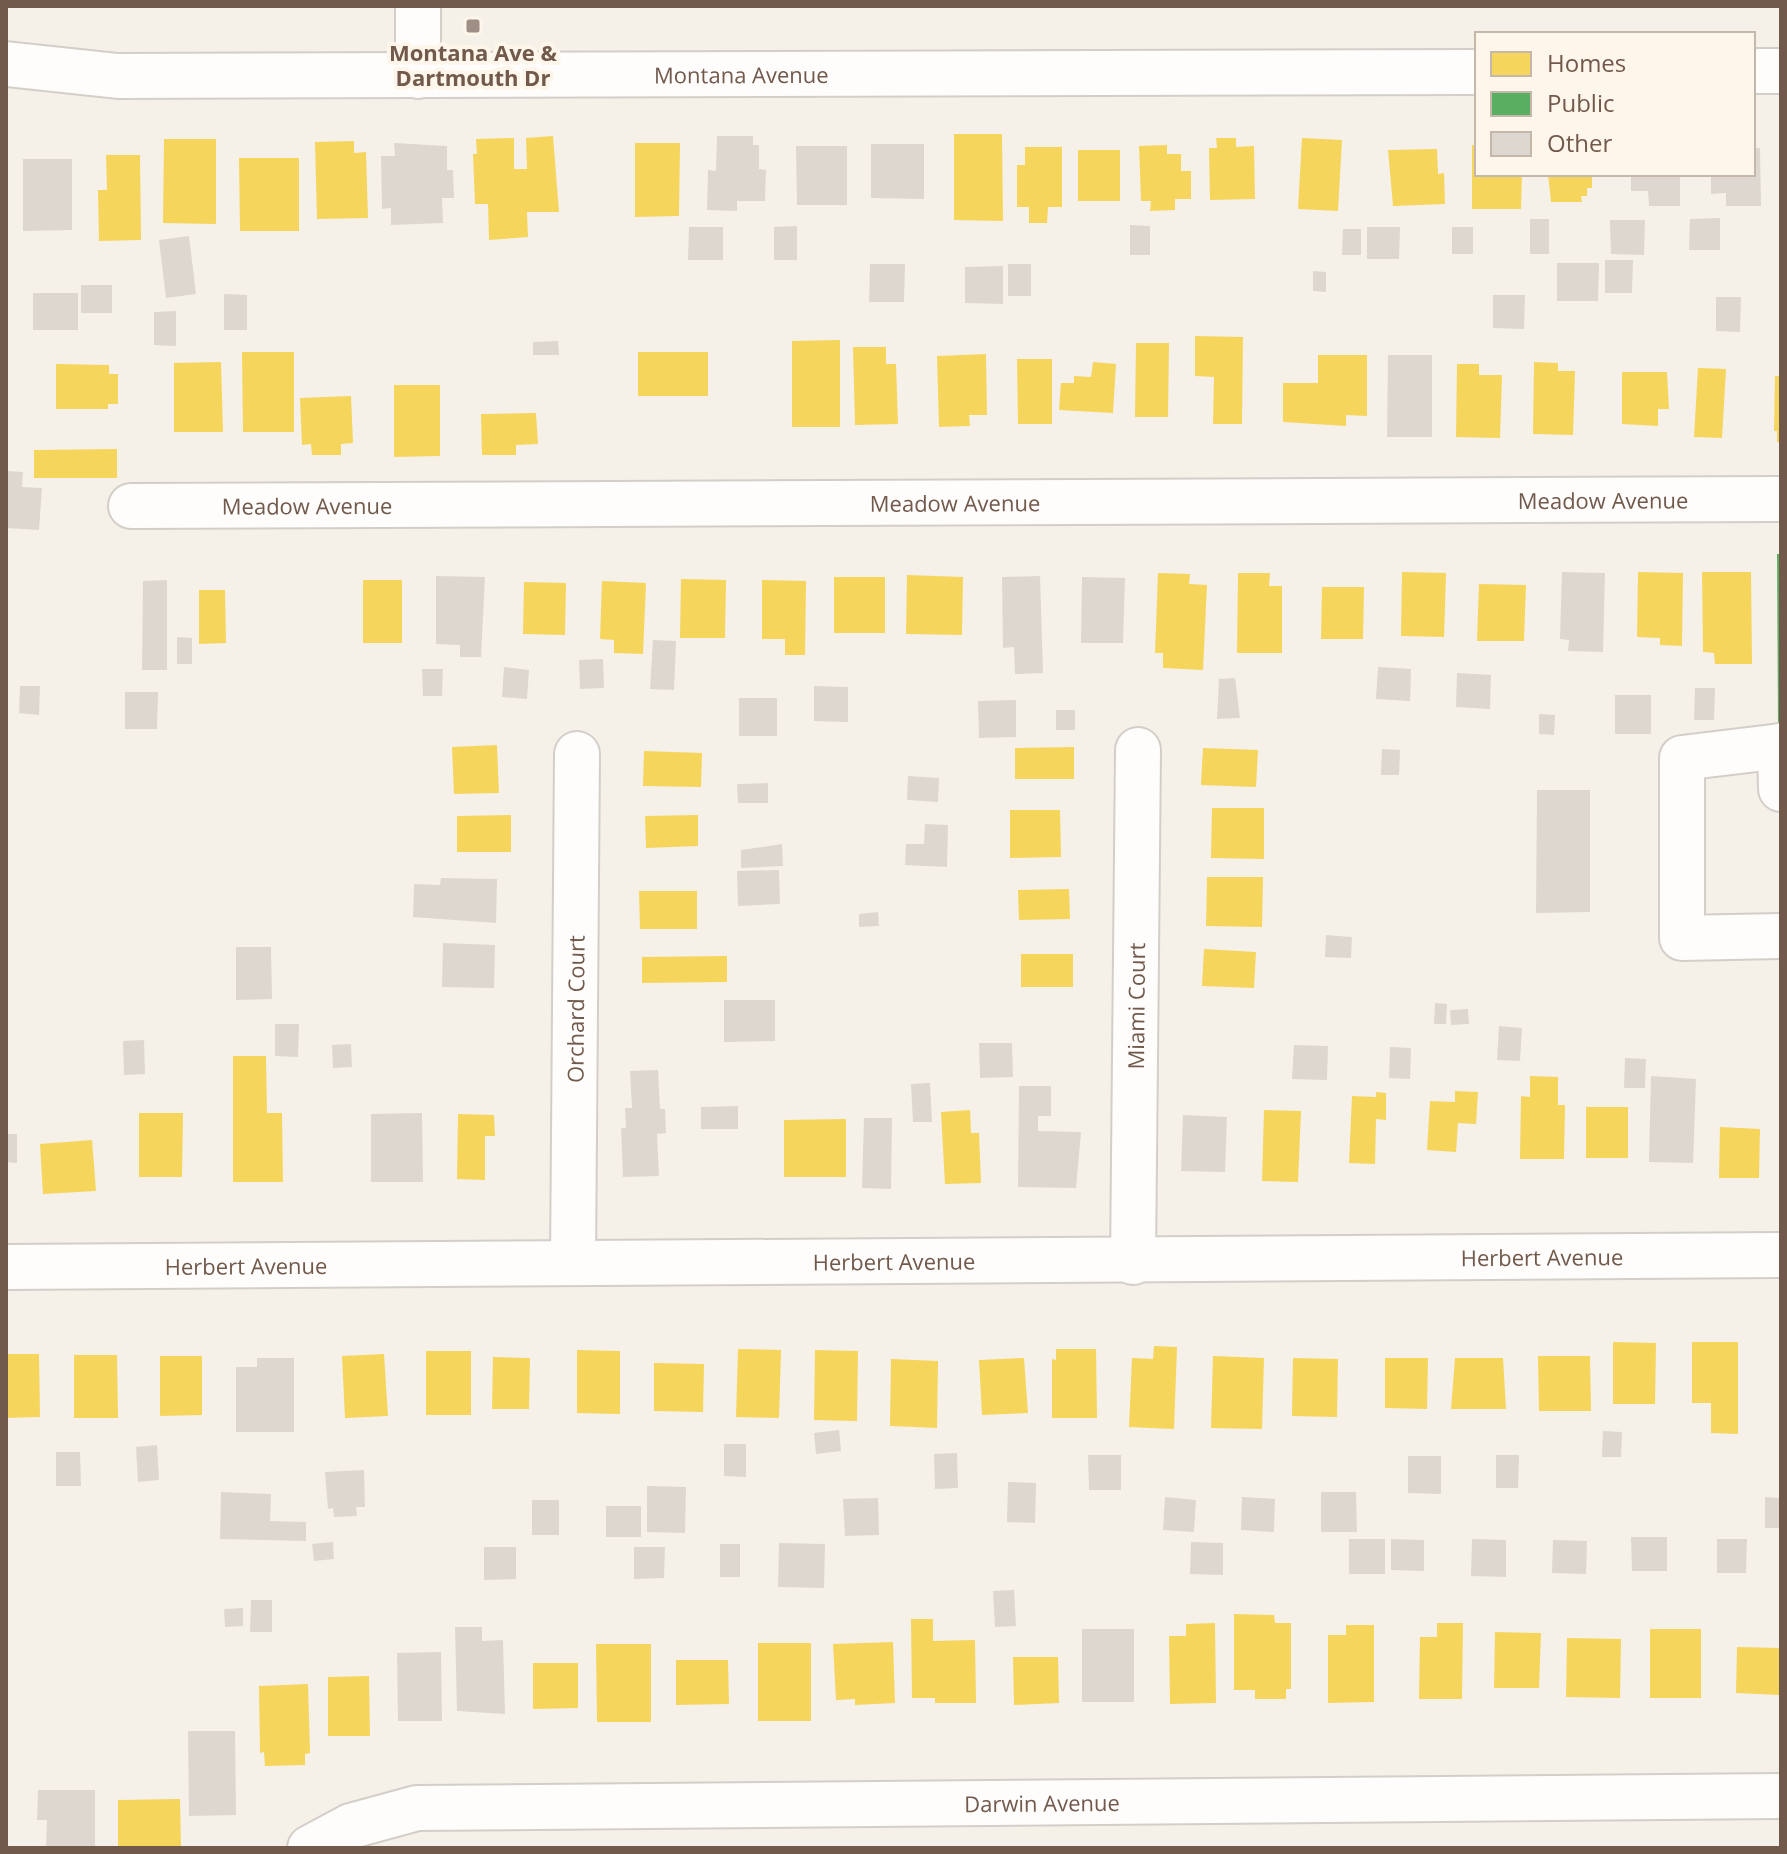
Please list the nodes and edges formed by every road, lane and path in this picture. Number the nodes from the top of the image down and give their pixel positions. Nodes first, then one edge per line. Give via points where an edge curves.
1 (418, 6) edge
2 (6, 64) edge
3 (1755, 71) edge
4 (1781, 71) edge
5 (1475, 72) edge
6 (418, 76) junction
7 (1781, 499) edge
8 (131, 506) dead end
9 (1781, 746) edge
10 (1138, 750) dead end
11 (577, 754) dead end
12 (1781, 789) edge
13 (1781, 936) edge
14 (1781, 1255) edge
15 (1133, 1262) junction
16 (573, 1263) junction
17 (6, 1267) edge
18 (1781, 1796) edge
19 (310, 1848) edge

1 - 6 street
2 - 6 street, Montana Avenue via 118,76
3 - 4 street
5 - 6 street, Montana Avenue
7 - 8 street, Meadow Avenue
9 - 12 street
9 - 13 street via 1682,758 1682,938
10 - 15 street, Miami Court
11 - 16 street, Orchard Court
14 - 15 street, Herbert Avenue
15 - 16 street, Herbert Avenue
16 - 17 street, Herbert Avenue
18 - 19 street, Darwin Avenue via 417,1808 351,1826

